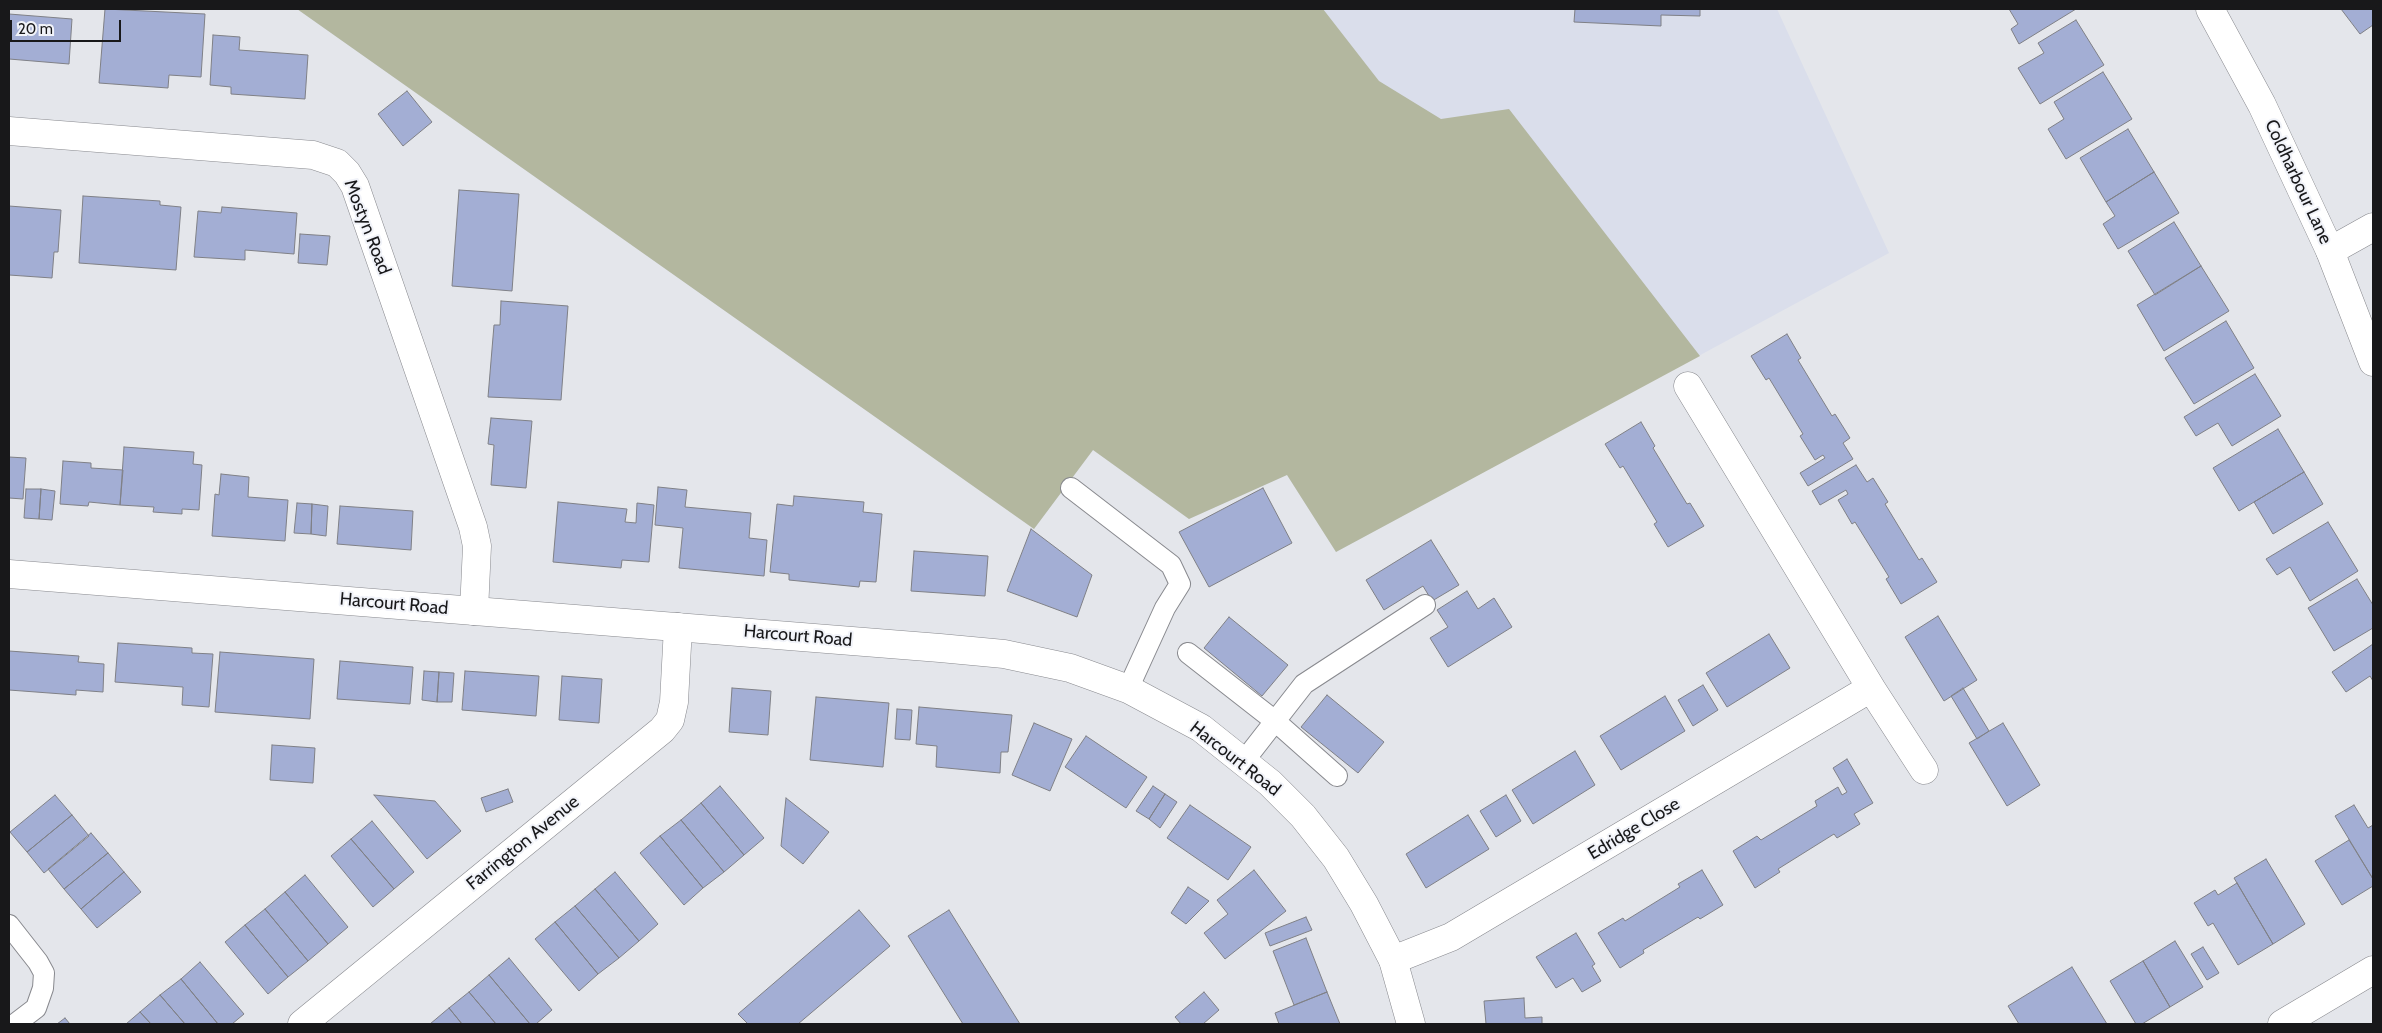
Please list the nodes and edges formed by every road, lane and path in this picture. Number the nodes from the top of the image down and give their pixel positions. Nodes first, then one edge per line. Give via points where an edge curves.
1 (2210, 9) edge
2 (9, 131) edge
3 (2373, 227) edge
4 (2330, 251) junction
5 (2373, 362) edge
6 (1688, 386) dead end
7 (1071, 488) dead end
8 (9, 574) edge
9 (1425, 605) dead end
10 (474, 611) junction
11 (678, 627) junction
12 (1188, 653) dead end
13 (1871, 688) junction
14 (1128, 689) junction
15 (1275, 721) junction
16 (1244, 761) junction
17 (1924, 770) dead end
18 (1337, 776) dead end
19 (9, 925) edge
20 (1393, 960) junction
21 (2373, 970) edge
22 (15, 1024) edge
23 (302, 1024) edge
24 (1412, 1024) edge
25 (2282, 1024) edge

1 - 4 street, Coldharbour Lane via 2262,105
2 - 10 street, Mostyn Road via 312,155 338,163 347,172 355,186 473,527 477,546
3 - 4 street
4 - 5 street, Coldharbour Lane
6 - 13 street
7 - 14 lane via 1171,565 1180,584 1165,608
8 - 10 street, Harcourt Road
9 - 15 lane via 1304,684
10 - 11 street, Harcourt Road
11 - 14 street, Harcourt Road via 1004,654 1070,668
11 - 23 street, Farrington Avenue via 674,702 670,720 662,730
12 - 15 lane
13 - 17 street
13 - 20 street, Edridge Close via 1451,937
14 - 16 street, Harcourt Road via 1202,728
15 - 16 lane
15 - 18 lane
16 - 20 street, Harcourt Road via 1303,816 1336,858
19 - 22 lane via 44,973 36,1008
20 - 24 street, Harcourt Road
21 - 25 street

